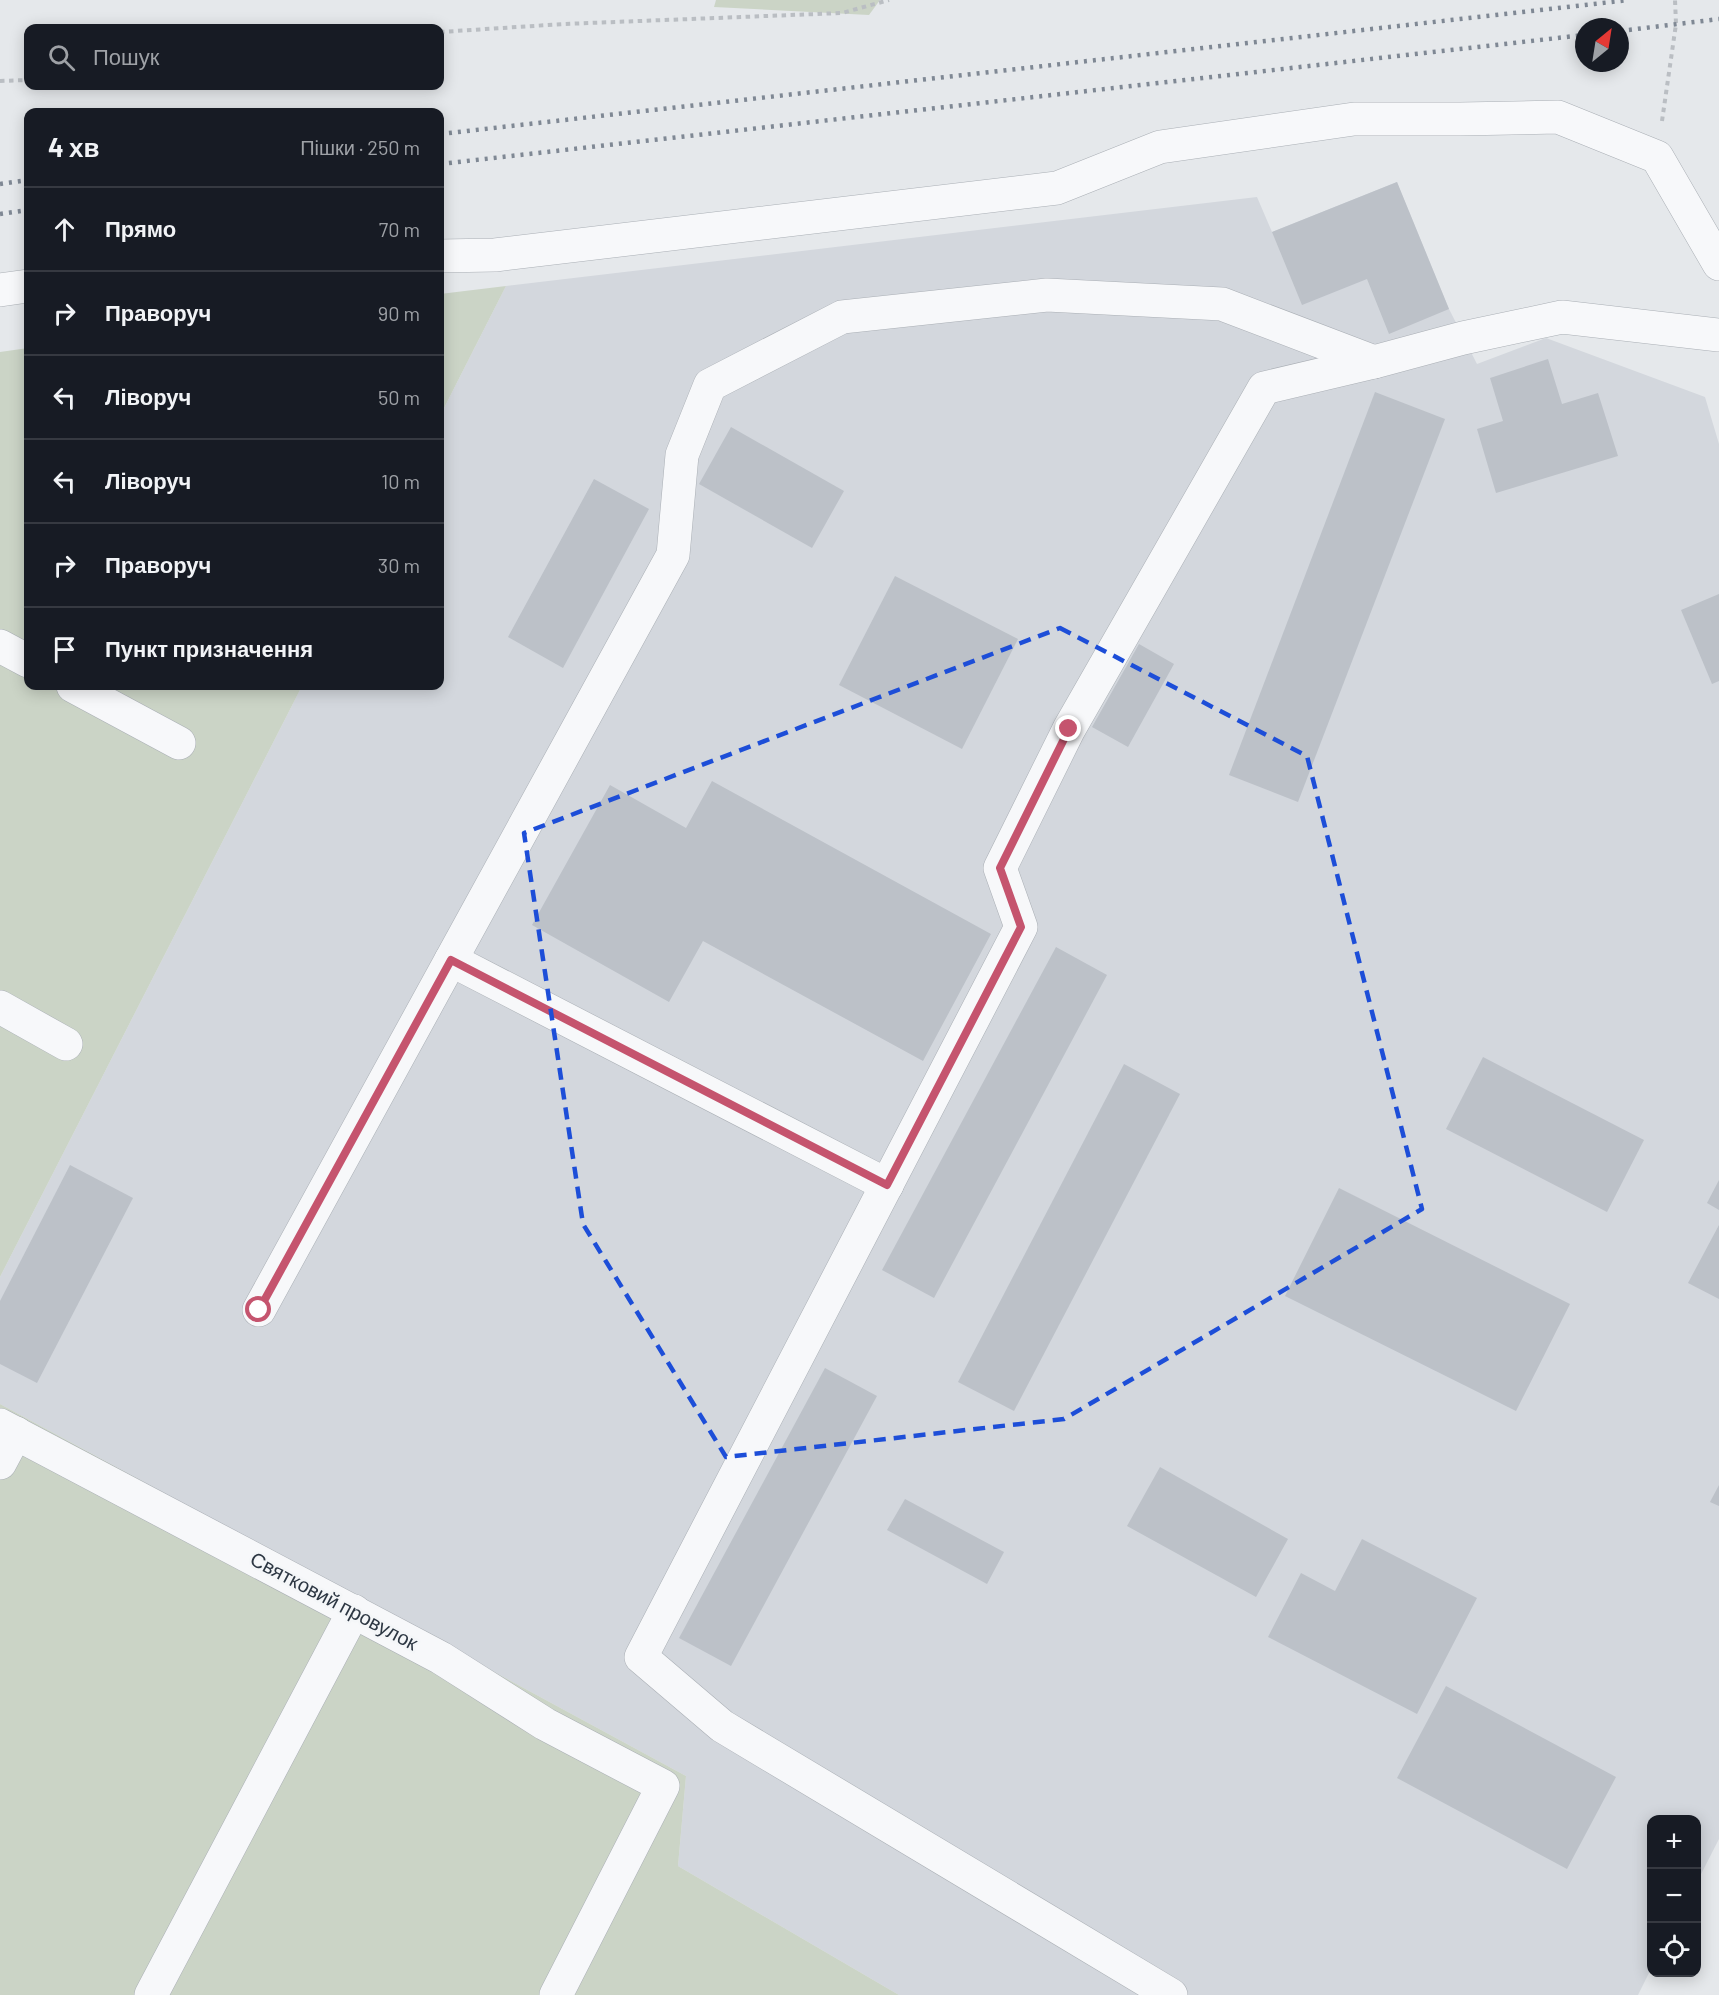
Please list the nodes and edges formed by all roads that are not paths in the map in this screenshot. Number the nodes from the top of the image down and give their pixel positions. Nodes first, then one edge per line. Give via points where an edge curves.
1 (444, 256) edge
2 (1719, 264) edge
3 (24, 287) edge
4 (0, 290) edge
5 (1719, 335) edge
6 (1374, 362) junction
7 (0, 646) edge
8 (24, 659) edge
9 (80, 690) edge
10 (179, 743) dead end
11 (451, 960) junction
12 (0, 1007) edge
13 (66, 1044) dead end
14 (887, 1185) junction
15 (259, 1310) dead end
16 (8, 1429) edge
17 (0, 1463) edge
18 (354, 1611) junction
19 (151, 1995) edge
20 (556, 1995) edge
21 (1171, 1995) edge

1 - 2 street via 495,255 1057,188 1160,147 1354,119 1558,117 1657,157
3 - 4 street
5 - 6 street via 1562,317
6 - 11 street via 1222,304 1047,295 842,317 710,386 682,455 673,555
6 - 14 street via 1264,388 1069,729 1000,868 1021,927
7 - 8 street
9 - 10 street
11 - 14 street
11 - 15 street
12 - 13 street
14 - 21 street via 641,1657 722,1726
16 - 17 street
16 - 18 street, Святковий провулок
18 - 19 street
18 - 20 street, Святковий провулок via 441,1658 545,1724 663,1786

